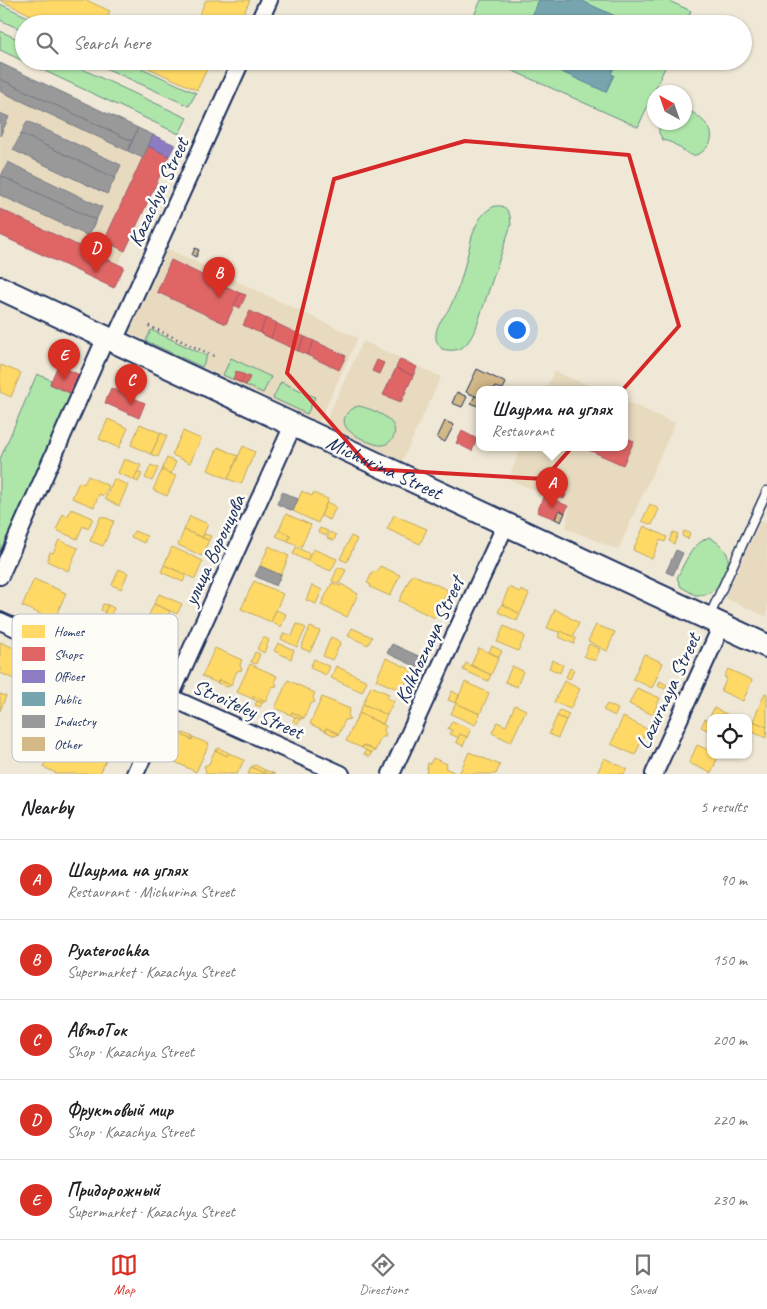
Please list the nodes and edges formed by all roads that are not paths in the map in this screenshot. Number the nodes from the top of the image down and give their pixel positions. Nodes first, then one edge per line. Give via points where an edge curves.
1 (269, 0) edge
2 (262, 15) edge
3 (237, 70) edge
4 (0, 288) edge
5 (110, 339) junction
6 (293, 425) junction
7 (767, 491) edge
8 (506, 524) junction
9 (0, 576) edge
10 (0, 621) edge
11 (715, 622) junction
12 (12, 626) edge
13 (767, 646) edge
14 (178, 679) edge
15 (178, 701) edge
16 (140, 762) edge
17 (135, 774) edge
18 (341, 774) edge
19 (391, 774) edge
20 (654, 774) edge

1 - 2 street
3 - 5 street, Kazachya Street
4 - 5 street, Michurina Street
5 - 6 street, Michurina Street
5 - 9 street, Kazachya Street
6 - 8 street, Michurina Street
6 - 14 street, улица Воронцова
7 - 11 lane, Lazurnaya Street
8 - 11 street, Michurina Street
8 - 19 street, Kolkhoznaya Street
10 - 12 street, Stroiteley Street
11 - 13 street, Michurina Street
11 - 20 street, Lazurnaya Street
15 - 18 street, Stroiteley Street
16 - 17 street, улица Воронцова

